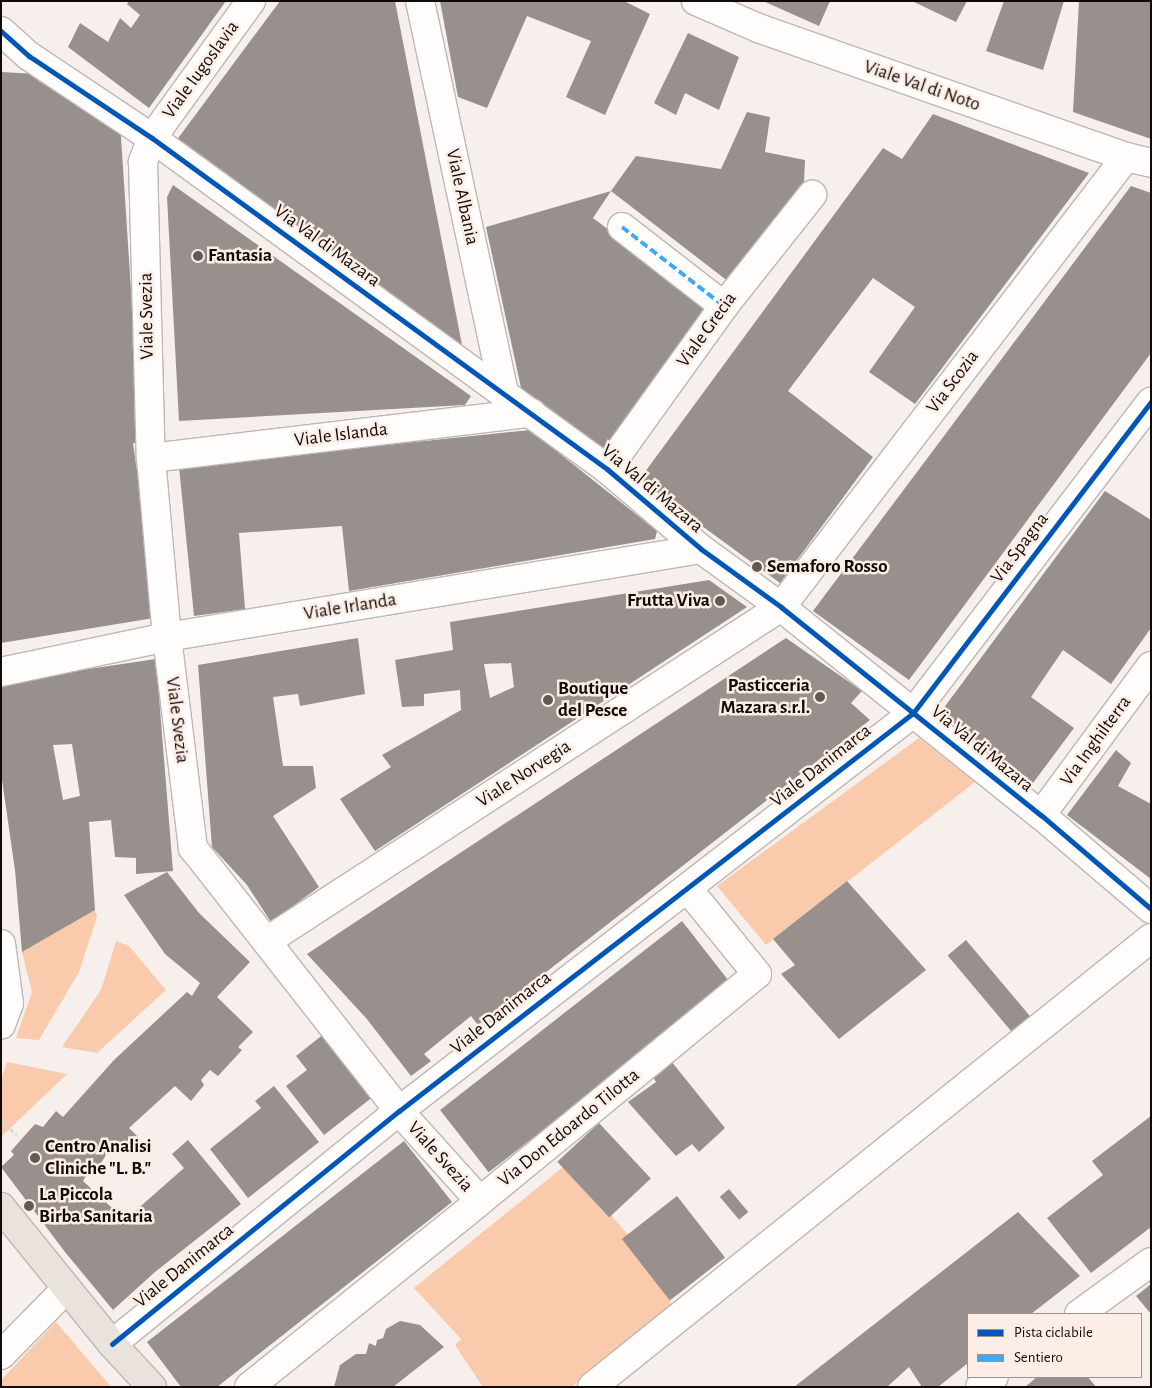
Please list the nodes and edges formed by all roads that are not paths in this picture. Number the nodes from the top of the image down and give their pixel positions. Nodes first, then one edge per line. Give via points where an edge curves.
1 (251, 1) edge
2 (420, 1) edge
3 (696, 1) edge
4 (1, 31) edge
5 (1, 57) edge
6 (36, 60) junction
7 (152, 138) junction
8 (1138, 160) edge
9 (812, 195) dead end
10 (622, 227) dead end
11 (724, 306) junction
12 (504, 392) junction
13 (1151, 402) edge
14 (531, 413) junction
15 (151, 458) junction
16 (607, 469) junction
17 (701, 549) junction
18 (781, 607) junction
19 (167, 636) junction
20 (1151, 666) edge
21 (1, 672) edge
22 (913, 713) junction
23 (1041, 815) junction
24 (688, 889) junction
25 (1151, 909) edge
26 (1151, 938) edge
27 (267, 942) junction
28 (1, 944) edge
29 (1, 1025) edge
30 (399, 1111) junction
31 (480, 1201) junction
32 (1, 1207) edge
33 (1151, 1262) edge
34 (66, 1289) junction
35 (1080, 1313) edge
36 (112, 1344) junction
37 (1, 1355) edge
38 (993, 1378) edge
39 (152, 1387) edge
40 (249, 1387) edge
41 (592, 1387) edge
42 (980, 1387) edge

1 - 7 street, Viale Iugoslavia
2 - 12 street, Viale Albania
3 - 8 street, Viale Val di Noto via 758,28
4 - 6 street, Via Val di Mazara
5 - 6 street
6 - 7 street, Via Val di Mazara
7 - 12 street, Via Val di Mazara
7 - 15 street, Viale Svezia via 143,162
8 - 18 street, Via Scozia
9 - 11 street, Viale Grecia
10 - 11 street
11 - 16 street, Viale Grecia
12 - 14 street, Via Val di Mazara
13 - 22 street, Via Spagna
14 - 15 street, Viale Islanda
14 - 16 street, Via Val di Mazara
15 - 19 street, Viale Svezia
16 - 17 street, Via Val di Mazara
17 - 18 street, Via Val di Mazara
17 - 19 street, Viale Irlanda
18 - 22 street, Via Val di Mazara
18 - 27 street, Viale Norvegia
19 - 21 street, Viale Irlanda
19 - 27 street, Viale Svezia via 193,848
20 - 23 street, Via Inghilterra
22 - 23 street, Via Val di Mazara
22 - 24 street, Viale Danimarca
23 - 25 street, Via Val di Mazara
24 - 30 street, Viale Danimarca
24 - 31 street, Via Don Edoardo Tilotta via 757,974
26 - 41 street
27 - 30 street, Viale Svezia
28 - 29 street via 9,1003
30 - 31 street, Viale Svezia
30 - 36 street, Viale Danimarca
31 - 40 street, Via Don Edoardo Tilotta
32 - 34 main road
33 - 35 street
34 - 36 main road
34 - 37 street
36 - 39 main road
38 - 42 street

